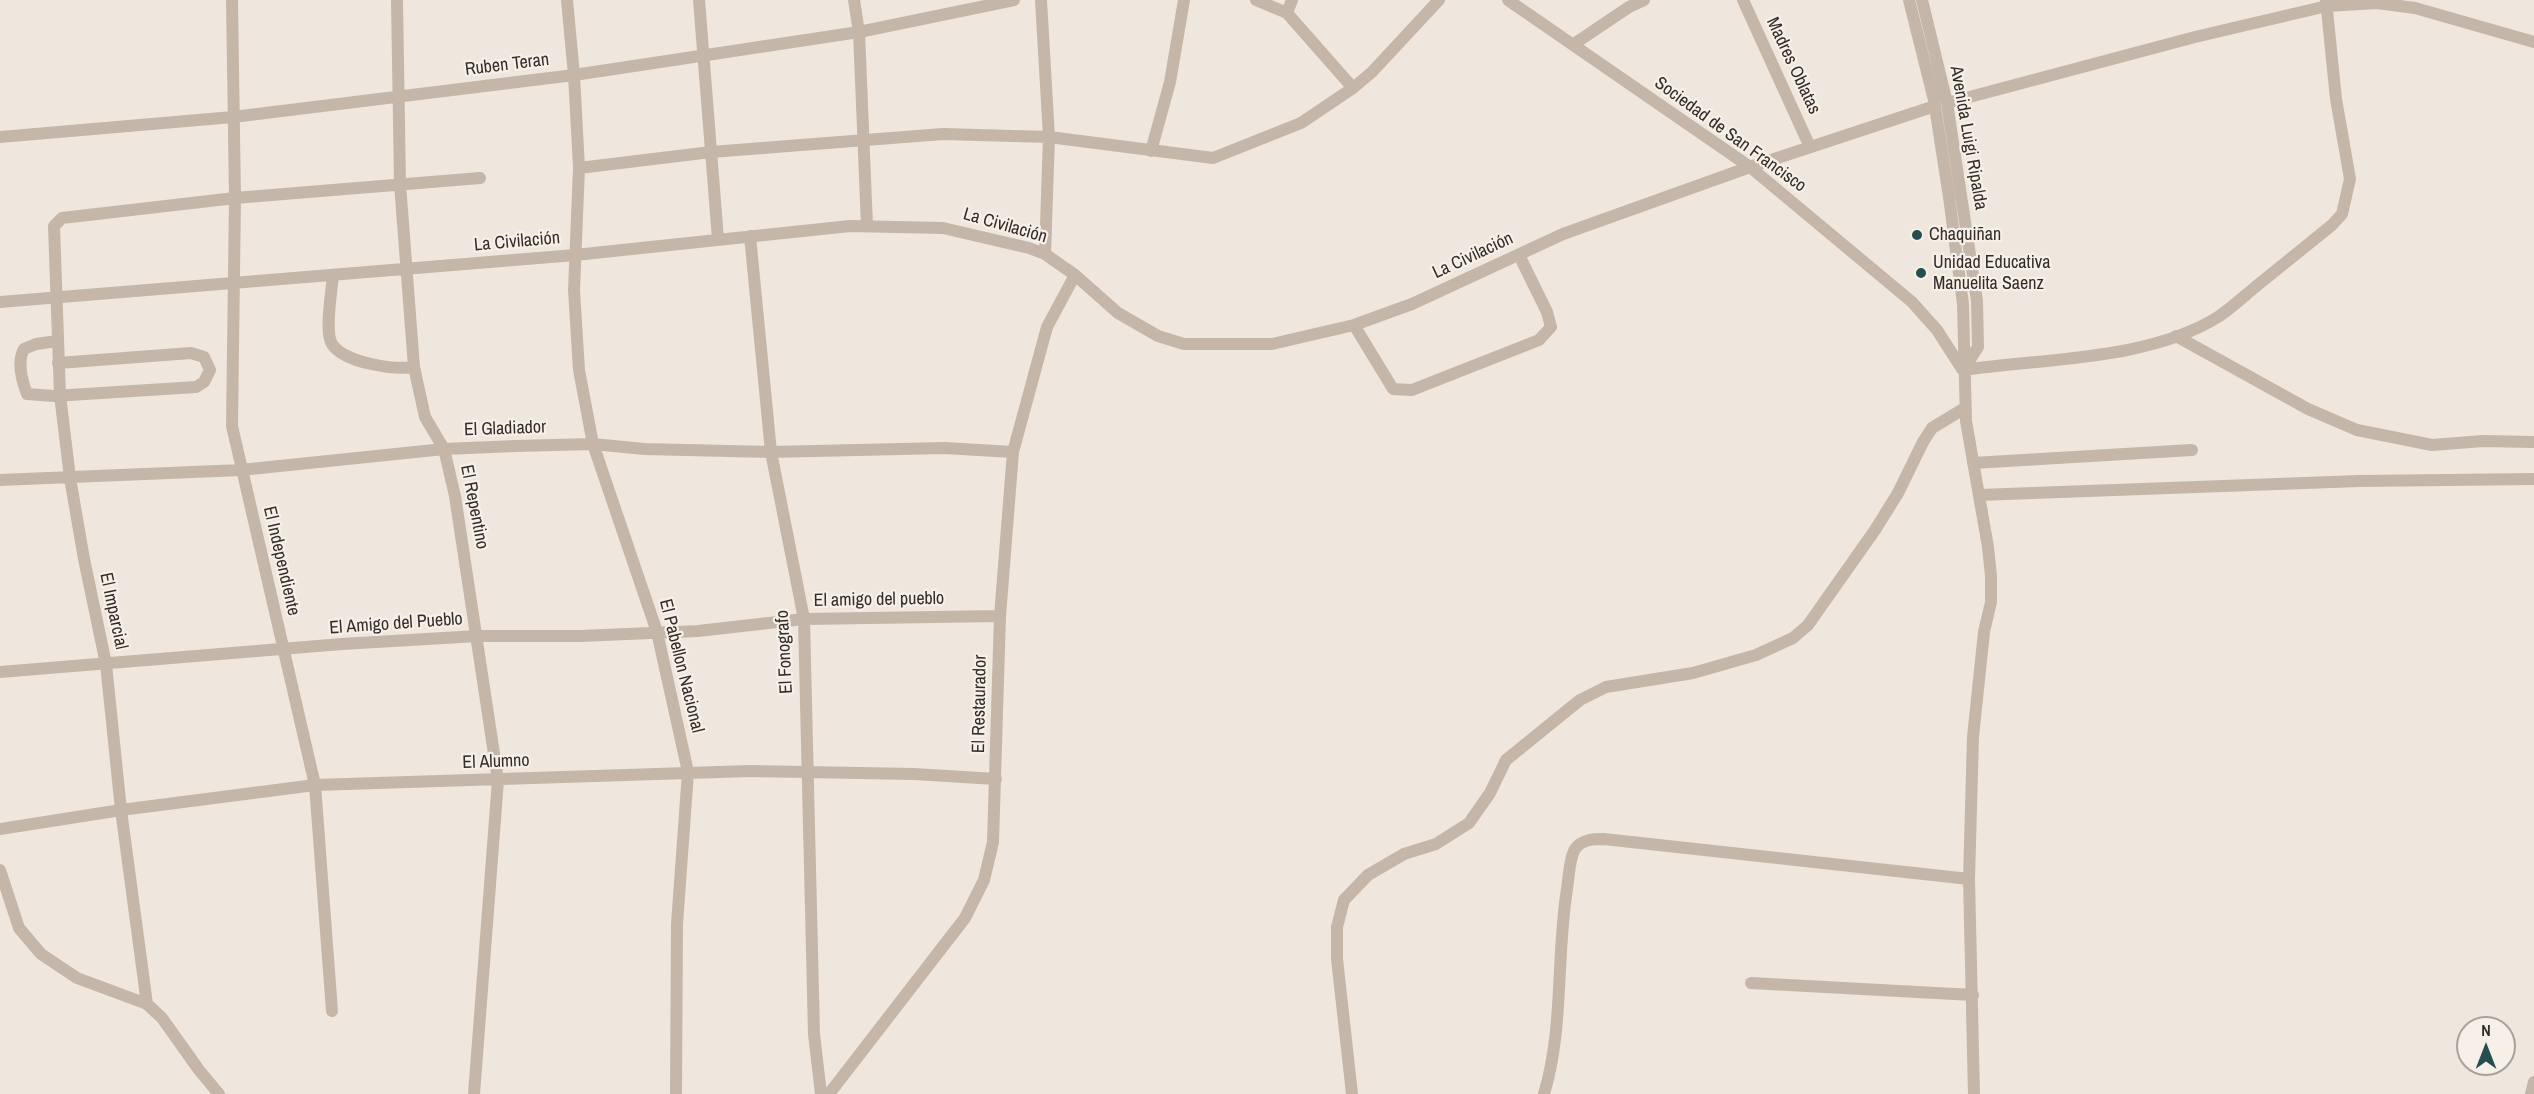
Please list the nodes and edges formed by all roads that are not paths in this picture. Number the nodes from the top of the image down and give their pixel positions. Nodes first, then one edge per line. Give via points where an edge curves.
1 (232, 0) edge
2 (397, 0) edge
3 (567, 0) edge
4 (699, 0) edge
5 (854, 0) edge
6 (1014, 0) edge
7 (1041, 0) edge
8 (1184, 0) edge
9 (1256, 0) edge
10 (1292, 0) edge
11 (1439, 0) edge
12 (1508, 0) edge
13 (1644, 0) edge
14 (1743, 0) edge
15 (1909, 0) edge
16 (1922, 0) edge
17 (2326, 3) edge
18 (1287, 13) junction
19 (859, 32) junction
20 (2534, 42) edge
21 (1574, 44) junction
22 (704, 54) junction
23 (574, 75) junction
24 (1353, 88) junction
25 (397, 96) junction
26 (1941, 105) junction
27 (234, 117) junction
28 (0, 137) edge
29 (1049, 137) junction
30 (863, 139) junction
31 (1810, 147) junction
32 (1151, 151) junction
33 (711, 152) junction
34 (1750, 167) junction
35 (579, 168) junction
36 (480, 178) dead end
37 (400, 184) junction
38 (235, 198) junction
39 (867, 226) junction
40 (750, 236) junction
41 (718, 239) junction
42 (1045, 254) junction
43 (575, 255) junction
44 (1519, 255) junction
45 (406, 269) junction
46 (333, 275) junction
47 (1075, 275) junction
48 (234, 282) junction
49 (58, 298) junction
50 (0, 302) edge
51 (1354, 325) junction
52 (2176, 336) junction
53 (57, 341) junction
54 (58, 363) junction
55 (414, 366) junction
56 (1963, 370) junction
57 (60, 395) junction
58 (1965, 408) junction
59 (2534, 442) edge
60 (593, 444) junction
61 (444, 449) junction
62 (2192, 450) dead end
63 (771, 452) junction
64 (1013, 452) junction
65 (1973, 463) junction
66 (241, 470) junction
67 (70, 478) junction
68 (2534, 479) edge
69 (0, 480) edge
70 (1979, 495) junction
71 (1000, 616) junction
72 (804, 619) junction
73 (657, 632) junction
74 (478, 636) junction
75 (580, 636) joint
76 (284, 651) junction
77 (106, 663) junction
78 (0, 672) edge
79 (688, 772) junction
80 (808, 772) junction
81 (996, 779) junction
82 (498, 780) junction
83 (315, 785) junction
84 (121, 810) junction
85 (0, 829) edge
86 (0, 870) edge
87 (1969, 879) junction
88 (1751, 983) dead end
89 (1972, 995) junction
90 (147, 1004) junction
91 (332, 1011) dead end
92 (2534, 1082) edge
93 (219, 1094) edge
94 (474, 1094) edge
95 (676, 1094) edge
96 (821, 1094) edge
97 (829, 1094) edge
98 (1352, 1094) edge
99 (1544, 1094) edge
100 (1974, 1094) edge
101 (2531, 1094) edge

1 - 27 street, El Independiente
2 - 25 street, El Repentino
3 - 23 street, El Pabellon Nacional
4 - 22 street
5 - 19 street
6 - 19 street, Ruben Teran
7 - 29 street
8 - 32 street via 1170,82
9 - 18 street
10 - 18 street
11 - 24 street
12 - 21 street, Sociedad de San Francisco
13 - 21 street
14 - 31 street, Madres Oblatas
15 - 26 street, Avenida Luigi Ripalda
16 - 26 street, Avenida Luigi Ripalda
17 - 20 street, La Civilación via 2415,8
17 - 26 street, La Civilación
17 - 52 street via 2336,99 2350,179 2342,214 2218,317
18 - 24 street
19 - 22 street, Ruben Teran
19 - 30 street
21 - 34 street, Sociedad de San Francisco
22 - 23 street, Ruben Teran
22 - 33 street
23 - 25 street, Ruben Teran
23 - 35 street, El Pabellon Nacional
24 - 32 street via 1301,123 1213,158
25 - 27 street, Ruben Teran
25 - 37 street, El Repentino
26 - 31 street, La Civilación
26 - 56 street, Avenida Luigi Ripalda via 1963,304
27 - 28 street, Ruben Teran
27 - 38 street, El Independiente
29 - 30 street via 943,134
29 - 32 street
29 - 42 street
30 - 33 street
30 - 39 street
31 - 34 street, La Civilación
33 - 35 street
33 - 41 street
34 - 44 street, La Civilación via 1563,234
34 - 56 street, Sociedad de San Francisco via 1912,302 1937,330
35 - 43 street, El Pabellon Nacional
36 - 37 street
37 - 38 street
37 - 45 street, El Repentino
38 - 48 street, El Independiente
38 - 49 street, El Imparcial via 62,218 54,226
39 - 40 street, La Civilación
39 - 42 street, La Civilación via 943,228
40 - 41 street, La Civilación
40 - 63 street, El Fonografo
41 - 43 street, La Civilación
42 - 47 street, La Civilación
43 - 45 street, La Civilación
43 - 60 street, El Pabellon Nacional via 578,360
44 - 51 street, La Civilación
44 - 51 street via 1551,327 1539,340 1412,390 1393,389
45 - 46 street, La Civilación
45 - 55 street, El Repentino
46 - 48 street, La Civilación
46 - 55 street via 329,331 332,345 346,355 381,367
47 - 51 street, La Civilación via 1118,313 1158,336 1184,344 1272,344
47 - 64 street, El Restaurador via 1044,334
48 - 49 street, La Civilación
48 - 66 street, El Independiente via 232,426
49 - 50 street, La Civilación
49 - 53 street, El Imparcial
52 - 56 street via 2131,349 2054,362
52 - 59 street via 2308,409 2357,430 2432,445
53 - 54 street, El Imparcial
53 - 57 street via 27,346 21,353 21,366 27,394
54 - 57 street, El Imparcial
54 - 57 street via 191,352 204,357 210,370 196,387
55 - 61 street, El Repentino via 425,417
56 - 58 street, Avenida Luigi Ripalda
57 - 67 street, El Imparcial
58 - 65 street, Avenida Luigi Ripalda
58 - 98 street via 1932,428 1875,530 1809,625 1793,638 1756,655 1693,673 1606,687 1580,700 1506,760 1469,823 1436,844 1404,854 1368,875 1344,900 1337,927 1337,959
60 - 61 street, El Gladiador
60 - 63 street, El Gladiador
60 - 73 street, El Pabellon Nacional
61 - 66 street, El Gladiador
61 - 74 street, El Repentino
62 - 65 street
63 - 64 street, El Gladiador via 944,448
63 - 72 street, El Fonografo
64 - 71 street, El Restaurador
65 - 70 street, Avenida Luigi Ripalda
66 - 67 street, El Gladiador
66 - 76 street, El Independiente
67 - 69 street, El Gladiador
67 - 77 street, El Imparcial
68 - 70 street via 2347,481
70 - 87 street, Avenida Luigi Ripalda via 1988,546 1991,602 1973,737
71 - 72 street, El amigo del pueblo
71 - 81 street, El Restaurador
72 - 73 street, El amigo del pueblo
72 - 80 street, El Fonografo
73 - 75 street, El amigo del pueblo
73 - 79 street, El Pabellon Nacional
74 - 75 street, El Amigo del Pueblo
74 - 76 street, El Amigo del Pueblo
74 - 82 street, El Repentino
76 - 77 street, El Amigo del Pueblo
76 - 83 street, El Independiente
77 - 78 street, El Amigo del Pueblo
77 - 84 street, El Imparcial
79 - 80 street, El Alumno
79 - 82 street, El Alumno
79 - 95 street, El Pabellon Nacional via 677,924
80 - 81 street, El Alumno
80 - 96 street, El Fonografo via 814,1034
81 - 97 street, El Restaurador via 993,842 984,880 965,918
82 - 83 street, El Alumno
82 - 94 street, El Repentino
83 - 84 street, El Alumno
83 - 91 street, El Independiente
84 - 85 street, El Alumno
84 - 90 street, El Imparcial
86 - 90 street via 19,928 41,954 77,978
87 - 89 street, Avenida Luigi Ripalda
87 - 99 street via 1604,839 1584,842 1575,849 1561,926 1558,1023
88 - 89 street
89 - 100 street, Avenida Luigi Ripalda
90 - 93 street
92 - 101 street

